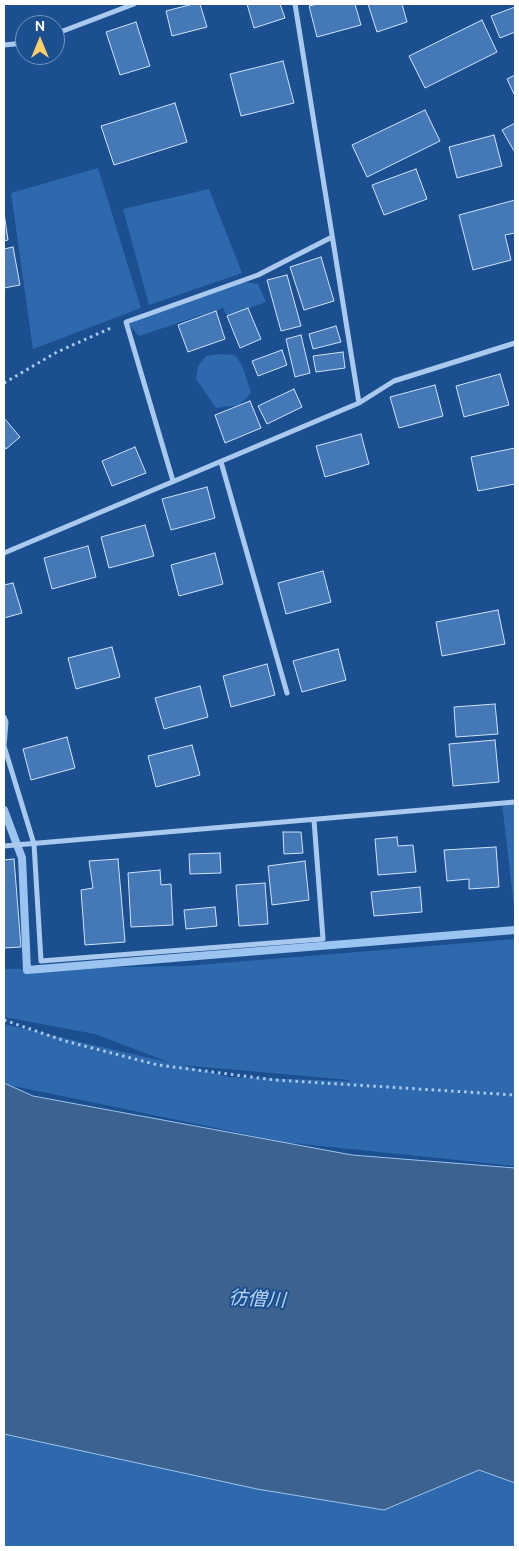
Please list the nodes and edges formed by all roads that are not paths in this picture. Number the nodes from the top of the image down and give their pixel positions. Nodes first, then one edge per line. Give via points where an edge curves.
1 (134, 4) edge
2 (295, 4) edge
3 (65, 30) edge
4 (332, 237) junction
5 (515, 342) edge
6 (359, 403) junction
7 (221, 462) junction
8 (173, 481) junction
9 (4, 553) edge
10 (287, 693) dead end
11 (4, 716) edge
12 (515, 802) edge
13 (314, 820) junction
14 (34, 844) junction
15 (4, 846) edge

1 - 3 street
2 - 4 street
4 - 6 street
4 - 8 street via 258,275 126,322
5 - 6 street via 394,381
6 - 7 street
7 - 8 street
7 - 10 street
8 - 9 street
11 - 14 street via 4,746
12 - 13 street
13 - 14 street
13 - 14 street via 323,939 41,961
14 - 15 street

